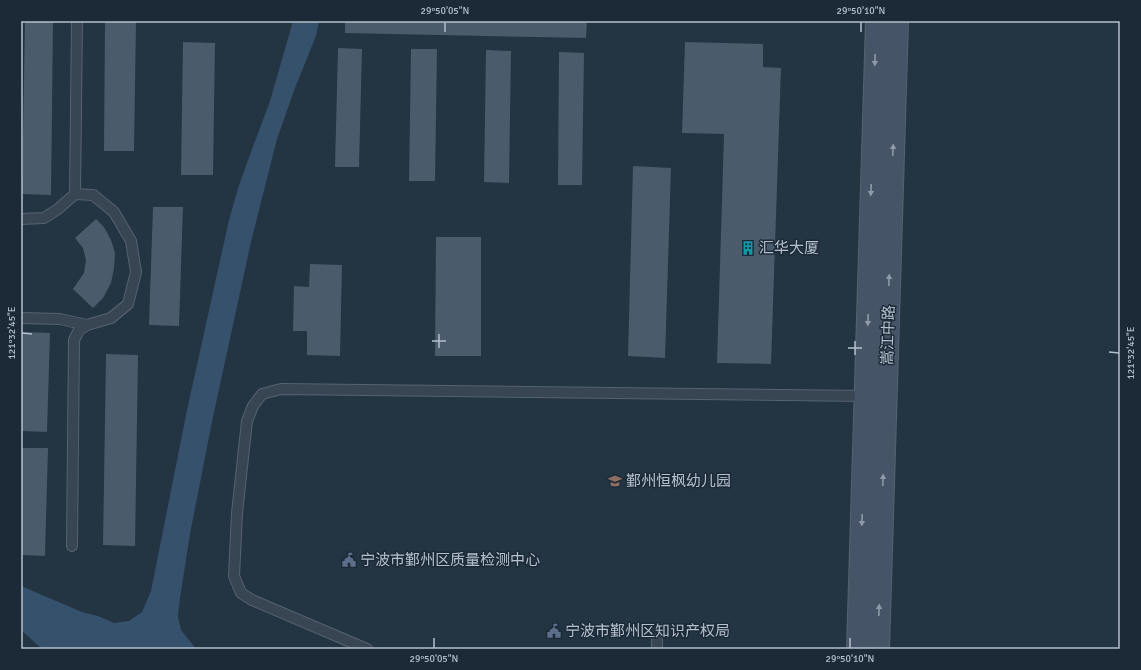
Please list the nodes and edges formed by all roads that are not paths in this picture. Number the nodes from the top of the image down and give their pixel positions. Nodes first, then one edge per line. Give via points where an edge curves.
1 (77, 21) edge
2 (876, 21) edge
3 (898, 21) edge
4 (75, 194) junction
5 (21, 219) edge
6 (21, 318) edge
7 (87, 325) junction
8 (865, 396) junction
9 (72, 546) dead end
10 (368, 649) edge
11 (858, 649) edge
12 (878, 649) edge

1 - 4 lane
2 -> 8 main road, 嵩江中路
12 -> 3 main road, 嵩江中路
4 - 5 lane via 44,218
4 - 7 lane via 93,195 114,212 131,241 136,272 128,304 111,318
6 - 7 lane via 60,319
7 - 9 lane via 79,330 74,340
8 - 10 lane via 281,389 262,394 252,406 247,421 237,514 234,576 241,593
8 -> 11 main road, 嵩江中路

